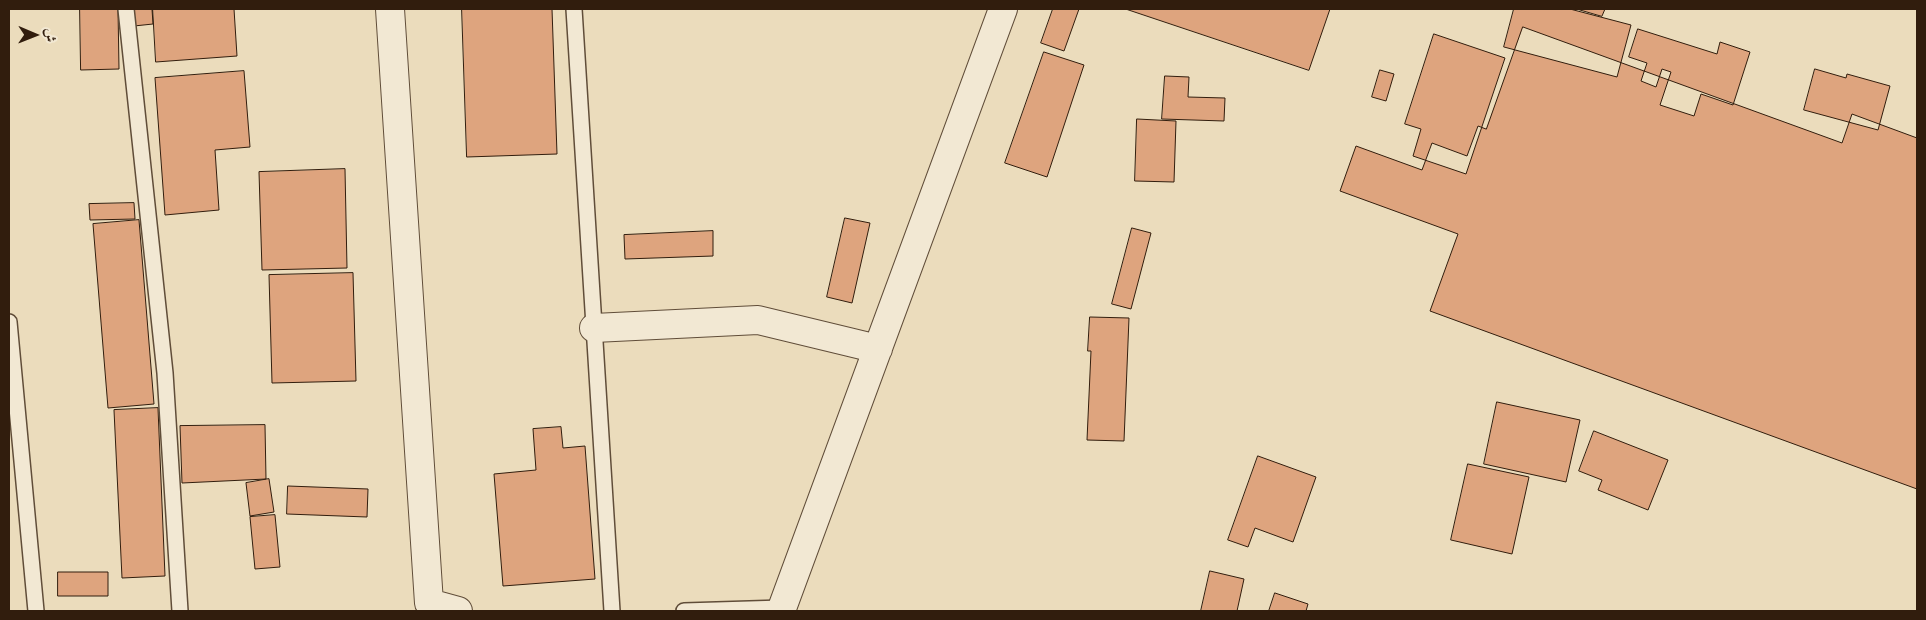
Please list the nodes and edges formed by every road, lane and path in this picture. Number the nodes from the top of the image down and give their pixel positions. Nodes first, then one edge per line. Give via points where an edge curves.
1 (126, 9) edge
2 (390, 9) edge
3 (574, 9) edge
4 (1003, 9) edge
5 (9, 322) edge
6 (594, 328) junction
7 (878, 349) junction
8 (782, 610) edge
9 (36, 611) edge
10 (180, 611) edge
11 (458, 611) edge
12 (612, 611) edge
13 (684, 611) edge

1 - 10 lane via 165,373
2 - 11 street via 429,603
3 - 6 lane
4 - 7 street
5 - 9 lane
6 - 7 street via 758,320
6 - 12 lane
7 - 8 street
8 - 13 lane

